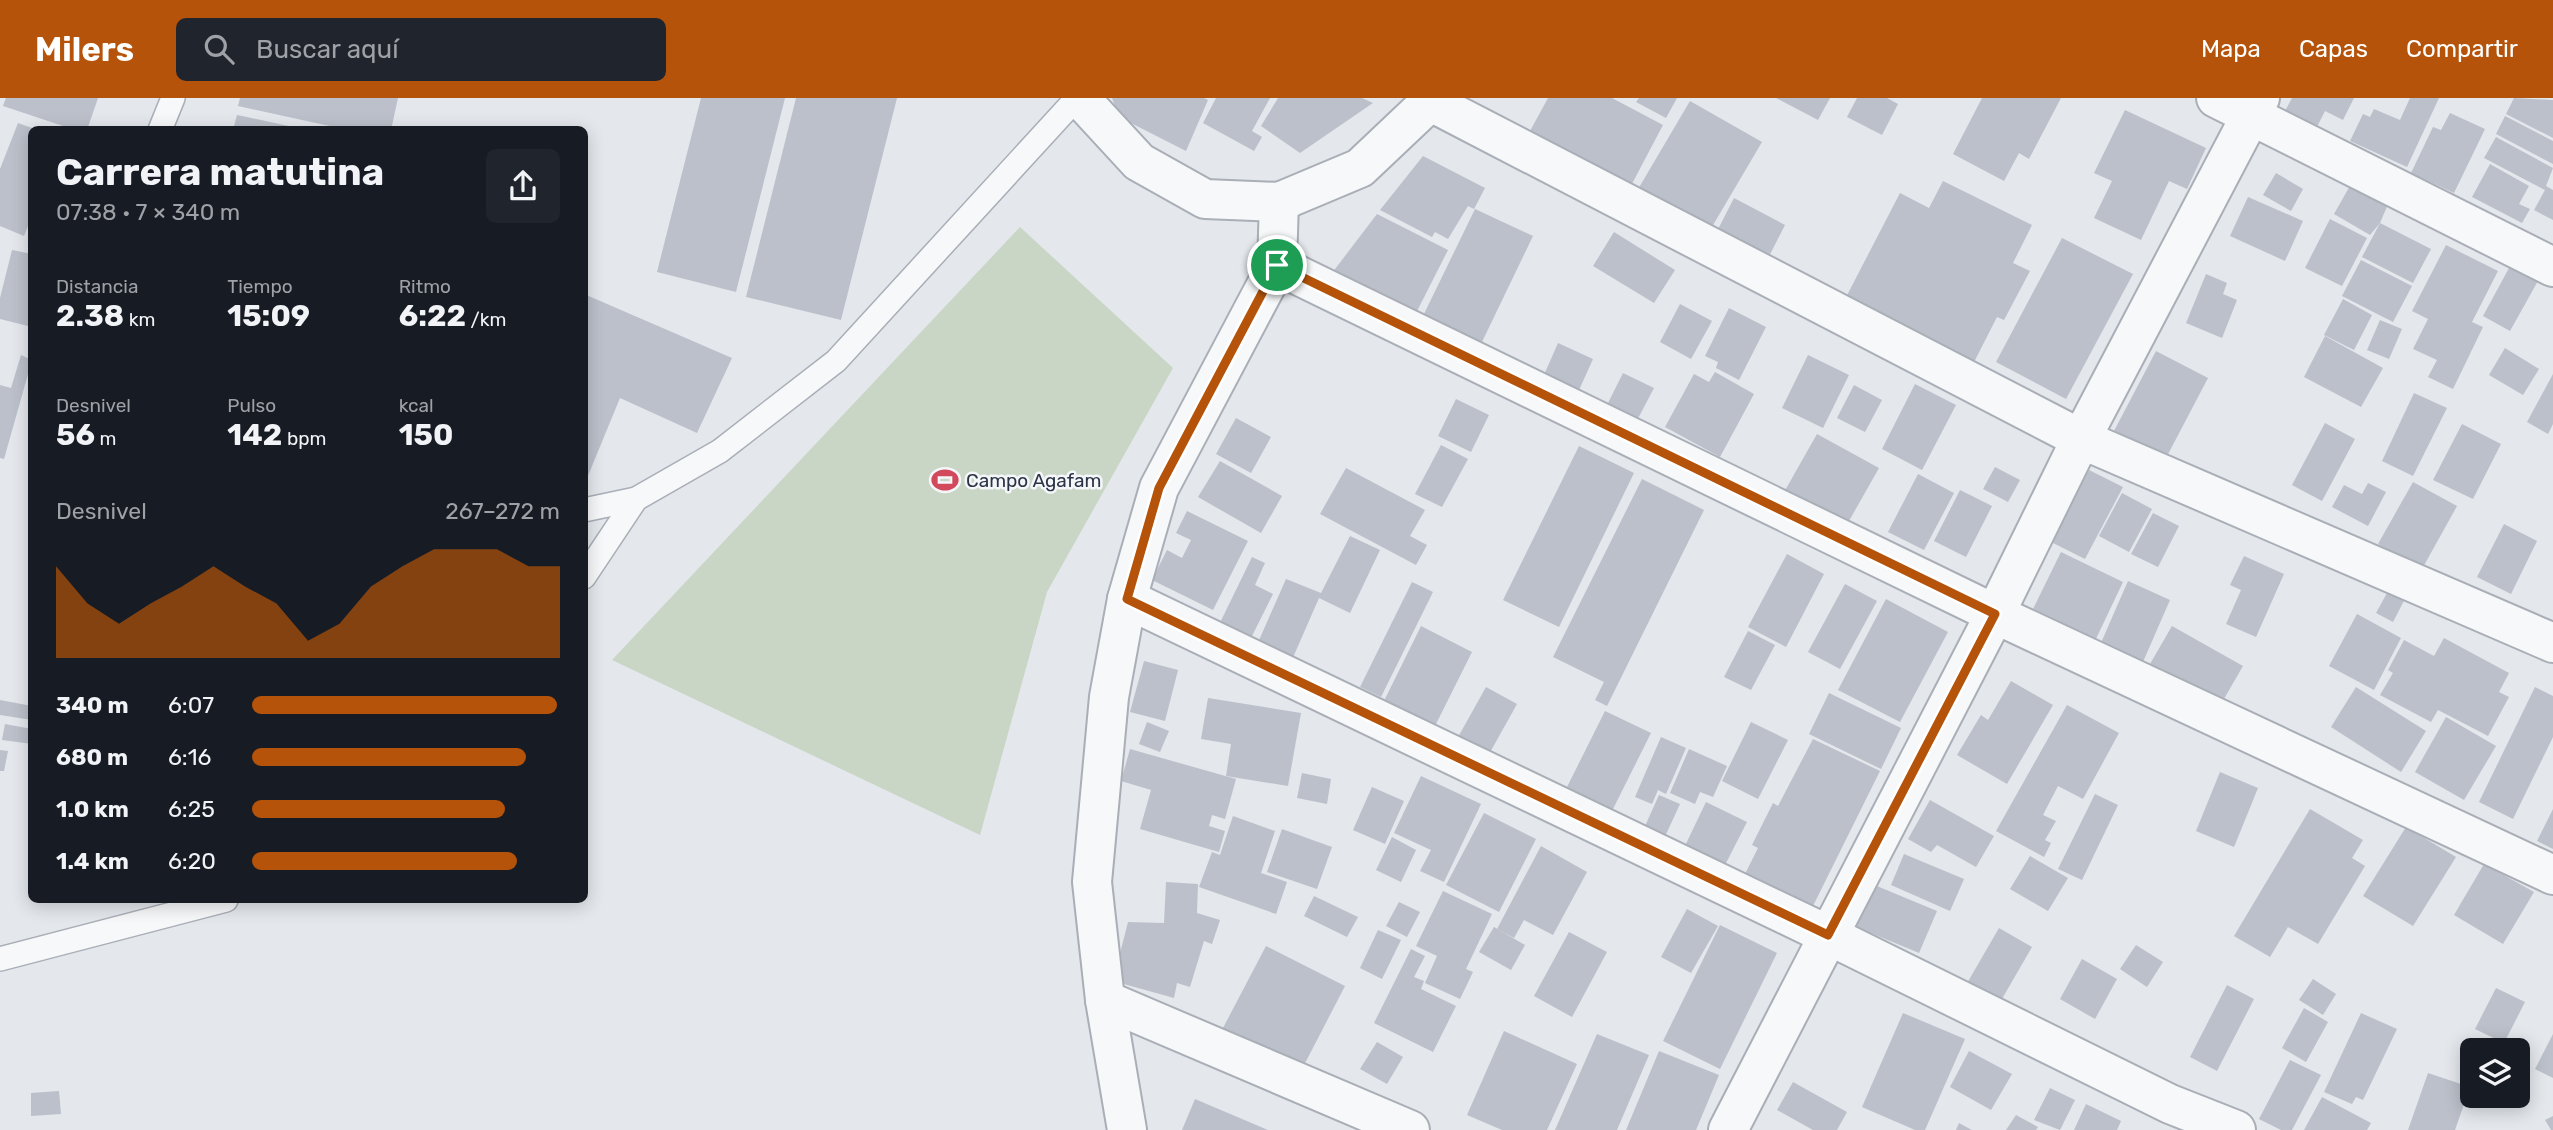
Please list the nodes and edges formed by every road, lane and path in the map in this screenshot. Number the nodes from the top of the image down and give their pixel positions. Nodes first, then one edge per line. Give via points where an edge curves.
1 (173, 98) edge
2 (1078, 98) edge
3 (2216, 98) edge
4 (1432, 100) edge
5 (2256, 106) edge
6 (162, 126) edge
7 (1279, 202) junction
8 (1277, 265) junction
9 (2553, 267) edge
10 (2081, 439) junction
11 (636, 499) junction
12 (588, 509) edge
13 (588, 571) edge
14 (1127, 599) junction
15 (1995, 614) junction
16 (2553, 643) edge
17 (2553, 875) edge
18 (215, 903) edge
19 (1828, 935) junction
20 (0, 959) edge
21 (1105, 1000) junction
22 (1127, 1130) edge
23 (1410, 1130) edge
24 (1728, 1130) edge
25 (2236, 1130) edge

1 - 6 lane
2 - 7 street via 1139,162 1205,199
2 - 11 lane via 836,361 720,451
3 - 5 street
4 - 7 street via 1360,167
4 - 10 street
5 - 9 street
5 - 10 street
7 - 8 street
8 - 14 street via 1159,488
8 - 15 street
10 - 15 street
10 - 16 street
11 - 12 lane
11 - 13 lane
14 - 19 street
14 - 21 street via 1109,697 1092,882
15 - 17 street
15 - 19 street
18 - 20 lane
19 - 24 street
19 - 25 street via 2170,1104
21 - 22 street
21 - 23 street

